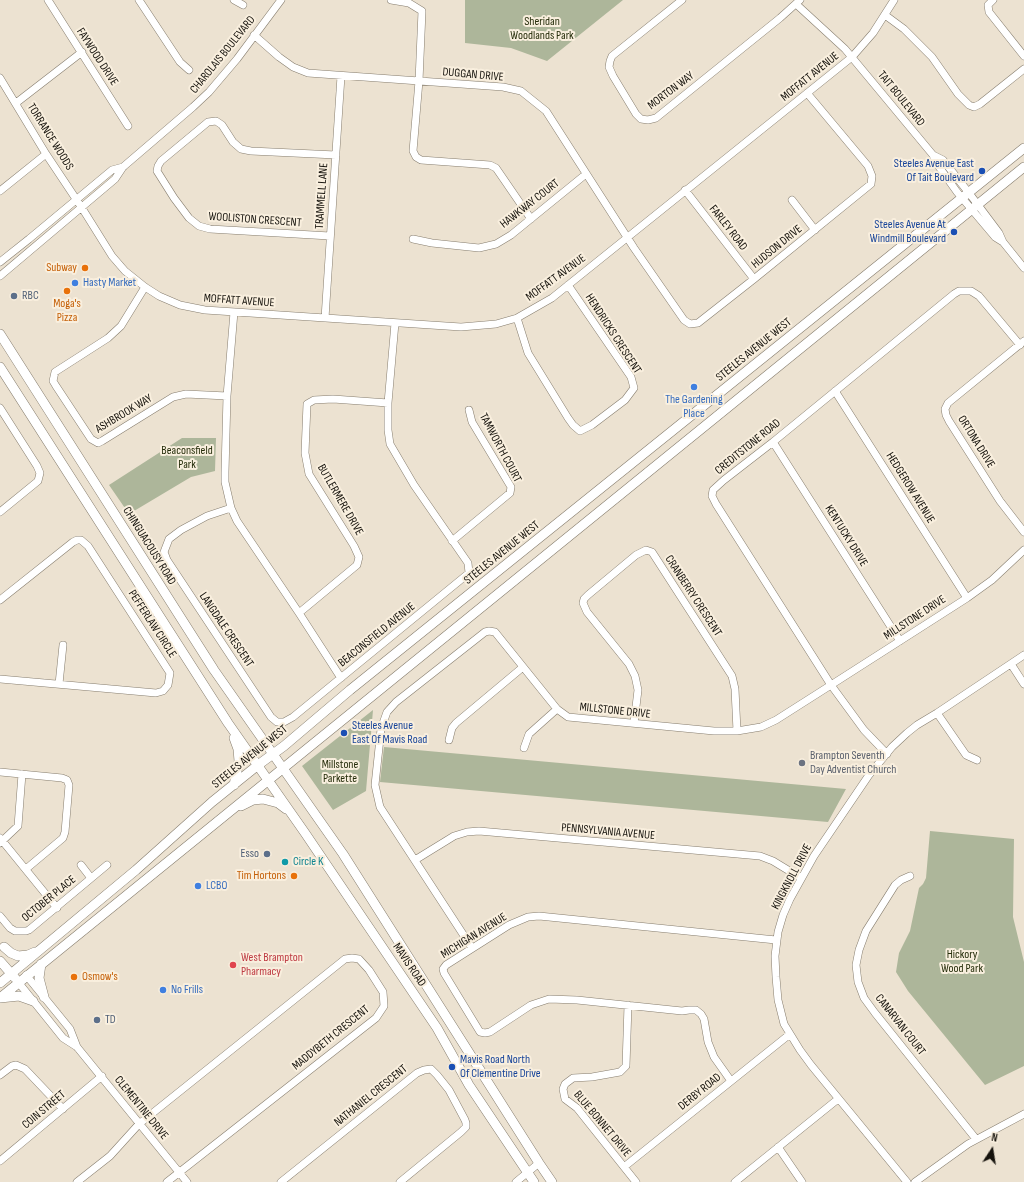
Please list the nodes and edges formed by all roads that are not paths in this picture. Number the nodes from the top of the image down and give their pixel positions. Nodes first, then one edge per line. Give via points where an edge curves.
1 (48, 0) edge
2 (139, 0) edge
3 (234, 0) edge
4 (281, 0) edge
5 (391, 0) edge
6 (682, 0) edge
7 (894, 0) edge
8 (994, 0) edge
9 (798, 2) edge
10 (243, 5) dead end
11 (885, 15) junction
12 (254, 35) junction
13 (82, 52) junction
14 (1024, 56) edge
15 (852, 57) junction
16 (1024, 69) edge
17 (189, 70) dead end
18 (341, 76) junction
19 (0, 78) edge
20 (419, 82) junction
21 (807, 93) junction
22 (16, 103) junction
23 (128, 126) dead end
24 (1024, 148) edge
25 (46, 154) junction
26 (336, 155) junction
27 (933, 155) junction
28 (123, 167) junction
29 (1024, 167) edge
30 (586, 174) junction
31 (685, 190) junction
32 (0, 191) edge
33 (965, 195) junction
34 (76, 199) junction
35 (792, 200) dead end
36 (975, 207) junction
37 (82, 208) junction
38 (530, 219) junction
39 (815, 230) junction
40 (330, 236) junction
41 (628, 237) junction
42 (413, 239) dead end
43 (0, 262) edge
44 (1024, 268) edge
45 (0, 276) edge
46 (754, 279) junction
47 (568, 285) junction
48 (145, 287) junction
49 (234, 312) junction
50 (325, 318) junction
51 (517, 318) junction
52 (395, 323) junction
53 (0, 334) edge
54 (1022, 343) edge
55 (0, 367) edge
56 (835, 390) junction
57 (227, 396) junction
58 (388, 403) junction
59 (1, 410) edge
60 (469, 410) dead end
61 (773, 442) junction
62 (231, 508) junction
63 (0, 512) edge
64 (1024, 532) edge
65 (452, 541) junction
66 (1024, 550) edge
67 (967, 598) junction
68 (0, 600) edge
69 (299, 613) junction
70 (900, 641) junction
71 (63, 645) dead end
72 (1024, 655) edge
73 (1011, 664) junction
74 (523, 667) junction
75 (341, 678) junction
76 (0, 679) edge
77 (59, 684) junction
78 (1024, 684) edge
79 (831, 685) junction
80 (557, 709) junction
81 (937, 713) junction
82 (228, 723) junction
83 (634, 724) junction
84 (736, 731) junction
85 (449, 740) dead end
86 (524, 748) dead end
87 (273, 754) junction
88 (887, 754) junction
89 (977, 760) dead end
90 (258, 765) junction
91 (282, 768) junction
92 (0, 772) edge
93 (22, 774) junction
94 (268, 780) junction
95 (234, 785) junction
96 (228, 812) junction
97 (292, 813) junction
98 (1, 841) edge
99 (415, 860) junction
100 (107, 865) dead end
101 (81, 866) dead end
102 (26, 869) junction
103 (910, 876) dead end
104 (91, 878) junction
105 (801, 878) junction
106 (57, 908) junction
107 (0, 916) edge
108 (776, 940) junction
109 (2, 945) edge
110 (42, 948) junction
111 (472, 948) junction
112 (0, 961) edge
113 (41, 964) junction
114 (20, 966) junction
115 (11, 974) junction
116 (26, 976) junction
117 (18, 982) junction
118 (0, 983) edge
119 (44, 997) junction
120 (0, 998) edge
121 (33, 1001) junction
122 (628, 1005) junction
123 (449, 1021) junction
124 (437, 1028) junction
125 (790, 1034) junction
126 (77, 1047) junction
127 (0, 1074) edge
128 (102, 1076) junction
129 (731, 1081) junction
130 (838, 1099) junction
131 (63, 1109) junction
132 (1024, 1114) edge
133 (140, 1124) junction
134 (976, 1139) junction
135 (778, 1147) junction
136 (0, 1161) edge
137 (539, 1163) junction
138 (624, 1167) junction
139 (179, 1172) junction
140 (527, 1172) junction
141 (77, 1182) edge
142 (167, 1182) edge
143 (187, 1182) edge
144 (281, 1182) edge
145 (400, 1182) edge
146 (516, 1182) edge
147 (534, 1182) edge
148 (552, 1182) edge
149 (636, 1182) edge
150 (735, 1182) edge
151 (802, 1182) edge
152 (906, 1182) edge
153 (915, 1182) edge

1 - 13 street, FAYWOOD DRIVE
2 - 17 street via 180,62
3 - 10 street
4 - 12 street, CHAROLAIS BOULEVARD
5 - 20 street via 409,4 422,11
6 - 9 street, MORTON WAY via 612,56 610,61 609,67 641,119 656,118
7 - 11 street, MOFFATT AVENUE
8 - 14 street via 988,5 989,12
9 - 15 street, TAIT BOULEVARD
11 - 15 street, MOFFATT AVENUE
11 - 16 street via 904,29 932,58 958,94 974,107
12 - 18 street, DUGGAN DRIVE via 293,67 308,73
12 - 28 street, CHAROLAIS BOULEVARD via 209,92
13 - 22 street
13 - 23 street, FAYWOOD DRIVE
15 - 21 street, MOFFATT AVENUE
15 - 27 street, TAIT BOULEVARD
18 - 20 street, DUGGAN DRIVE
18 - 26 street, TRAMMELL LANE
19 - 22 street, TORRANCE WOODS
20 - 30 street, DUGGAN DRIVE via 503,87 521,92 546,111
20 - 38 street via 413,151 416,157 421,160 490,165 496,168
21 - 31 street, MOFFATT AVENUE
21 - 39 street, HUDSON DRIVE via 868,166 872,176 871,184
22 - 25 street, TORRANCE WOODS
24 - 33 main road, STEELES AVENUE WEST
25 - 32 street
25 - 34 street, TORRANCE WOODS
26 - 40 street, TRAMMELL LANE
26 - 40 street, WOOLISTON CRESCENT via 241,149 216,120 208,122 161,161 157,171 189,218 199,226 210,229
27 - 33 street, TAIT BOULEVARD via 937,164
27 - 33 street, TAIT BOULEVARD via 943,160
28 - 34 street, CHAROLAIS BOULEVARD via 112,170
28 - 37 street, CHAROLAIS BOULEVARD via 115,180
29 - 36 main road
30 - 38 street, HAWKWAY COURT
30 - 41 street, DUGGAN DRIVE
31 - 41 street, MOFFATT AVENUE
31 - 46 street, FARLEY ROAD
33 - 36 street
33 - 87 main road, STEELES AVENUE WEST
34 - 37 street, TORRANCE WOODS
34 - 43 street, CHAROLAIS BOULEVARD
35 - 39 street
36 - 44 street via 995,237 1003,242
36 - 91 main road
37 - 45 street, CHAROLAIS BOULEVARD
37 - 48 street, MOFFATT AVENUE via 112,256
38 - 42 street, HAWKWAY COURT via 496,244 479,248
39 - 46 street, HUDSON DRIVE
40 - 50 street, TRAMMELL LANE
41 - 46 street, HUDSON DRIVE via 684,320 690,324 698,323
41 - 47 street, MOFFATT AVENUE
47 - 51 street, MOFFATT AVENUE via 552,298
47 - 51 street, HENDRICKS CRESCENT via 631,377 634,388 624,400 592,425 580,431 568,418 528,353
48 - 49 street, MOFFATT AVENUE via 180,305
48 - 57 street, ASHBROOK WAY via 120,326 108,338 55,372 53,381 88,436 98,443 173,396
49 - 50 street, MOFFATT AVENUE
49 - 57 street, BEACONSFIELD AVENUE
50 - 52 street, MOFFATT AVENUE
51 - 52 street, MOFFATT AVENUE via 496,324 461,327
52 - 58 street, BEACONSFIELD AVENUE
53 - 87 main road, CHINGUACOUSY ROAD via 210,663
54 - 56 street, CREDITSTONE ROAD via 979,296 971,291 959,291
54 - 64 street, ORTONA DRIVE via 948,403 946,415 1000,501
55 - 82 main road
56 - 61 street, CREDITSTONE ROAD
56 - 67 street, HEDGEROW AVENUE
57 - 62 street, BEACONSFIELD AVENUE via 225,482
58 - 65 street, BEACONSFIELD AVENUE via 390,444
58 - 69 street, BUTLERMERE DRIVE via 333,399 314,400 307,404 305,453 309,474 354,546 358,557 357,564
59 - 63 street via 40,473 38,481
60 - 65 street, TAMWORTH COURT via 472,422 511,487 510,494
61 - 70 street, KENTUCKY DRIVE
61 - 79 street, CREDITSTONE ROAD via 724,480 713,490 712,496
62 - 69 street, BEACONSFIELD AVENUE via 237,521
62 - 75 street, LANGDALE CRESCENT via 207,516 169,539 164,552 167,560 271,717 277,722 293,718
65 - 75 street, BEACONSFIELD AVENUE via 468,562 469,573
66 - 67 street, MILLSTONE DRIVE
67 - 70 street, MILLSTONE DRIVE
68 - 77 street, PEFFERLAW CIRCLE via 73,542 81,540 88,546 170,673 168,685 156,693
69 - 75 street, BEACONSFIELD AVENUE
70 - 79 street, MILLSTONE DRIVE
71 - 77 street
72 - 73 street, KINGKNOLL DRIVE
73 - 78 street
73 - 81 street, KINGKNOLL DRIVE
74 - 80 street, MILLSTONE DRIVE
74 - 85 street via 459,720 452,728
74 - 99 street, MILLSTONE DRIVE via 495,632 485,632 396,702 387,712 381,729 376,792 380,807
76 - 77 street, PEFFERLAW CIRCLE
79 - 84 street, MILLSTONE DRIVE via 776,720 761,727
79 - 88 street, CREDITSTONE ROAD via 852,717
80 - 83 street, MILLSTONE DRIVE via 568,717
80 - 86 street via 529,734
81 - 88 street, KINGKNOLL DRIVE via 907,733
81 - 89 street via 966,755
82 - 90 main road
82 - 95 main road via 238,750 239,766
83 - 84 street, MILLSTONE DRIVE
83 - 84 street, CRANBERRY CRESCENT via 638,690 635,676 629,664 587,612 583,603 588,594 646,550 652,552 732,676 735,689
87 - 90 main road, STEELES AVENUE WEST
87 - 91 main road, CHINGUACOUSY ROAD
88 - 105 street, KINGKNOLL DRIVE via 869,775
90 - 94 main road, MAVIS ROAD
90 - 95 main road, STEELES AVENUE WEST
91 - 94 main road
91 - 123 main road, MAVIS ROAD via 343,854
92 - 93 street
93 - 98 street via 18,826
93 - 102 street via 62,778 67,780 69,788 63,838
94 - 96 main road
94 - 97 main road, MAVIS ROAD
95 - 110 main road, STEELES AVENUE WEST
96 - 97 main road via 253,800 263,799 278,803
96 - 113 main road
97 - 124 main road, MAVIS ROAD
98 - 102 street
99 - 105 street, PENNSYLVANIA AVENUE via 454,836 479,831 760,856
99 - 111 street, MILLSTONE DRIVE
100 - 104 street, OCTOBER PLACE
101 - 104 street, OCTOBER PLACE
102 - 106 street
103 - 134 street, CANARVAN COURT via 895,885 866,931 856,965 858,982 864,998 875,1013
104 - 106 street, OCTOBER PLACE
105 - 108 street, KINGKNOLL DRIVE via 783,915
106 - 107 street, OCTOBER PLACE via 26,931 15,931
108 - 111 street, MICHIGAN AVENUE via 539,916 528,917 509,925
108 - 125 street, KINGKNOLL DRIVE via 778,1000 784,1024
109 - 110 main road via 11,953 21,956
109 - 114 main road
110 - 114 main road, STEELES AVENUE WEST
111 - 122 street, MICHIGAN AVENUE via 446,964 443,969 480,1032 490,1032 531,1005 549,999
112 - 115 main road
113 - 116 main road
113 - 119 main road via 39,978
114 - 115 main road, STEELES AVENUE WEST
114 - 116 main road
115 - 117 main road
115 - 118 main road, STEELES AVENUE WEST
116 - 117 main road
116 - 119 street, CLEMENTINE DRIVE
117 - 120 main road
117 - 121 street, CLEMENTINE DRIVE
119 - 126 street, CLEMENTINE DRIVE via 70,1029
120 - 121 main road via 19,996
121 - 126 street, CLEMENTINE DRIVE via 63,1038
122 - 129 street, MICHIGAN AVENUE via 682,1011 696,1010 704,1019 712,1052
122 - 138 street, BLUE BONNET DRIVE via 626,1066 620,1072 573,1078 563,1089 565,1099 576,1108
123 - 124 main road
123 - 137 main road, MAVIS ROAD
124 - 140 main road, MAVIS ROAD via 469,1085
125 - 129 street, DERBY ROAD
125 - 130 street, KINGKNOLL DRIVE
126 - 128 street, CLEMENTINE DRIVE
127 - 131 street via 12,1066 26,1069
128 - 131 street, COIN STREET
128 - 133 street, CLEMENTINE DRIVE
129 - 138 street, DERBY ROAD
130 - 135 street
130 - 152 street, KINGKNOLL DRIVE
131 - 136 street, COIN STREET
132 - 134 street
133 - 139 street, CLEMENTINE DRIVE
133 - 139 street, MADDYBETH CRESCENT via 345,959 359,960 369,970 383,992 385,1002 376,1018
133 - 141 street via 110,1156
134 - 153 street
135 - 150 street
135 - 151 street
137 - 140 street
137 - 148 main road, MAVIS ROAD
138 - 149 street, BLUE BONNET DRIVE
139 - 142 street
139 - 143 street, CLEMENTINE DRIVE
140 - 146 street
140 - 147 main road, MAVIS ROAD
144 - 145 street, NATHANIEL CRESCENT via 417,1073 431,1070 449,1090 465,1120 466,1127

